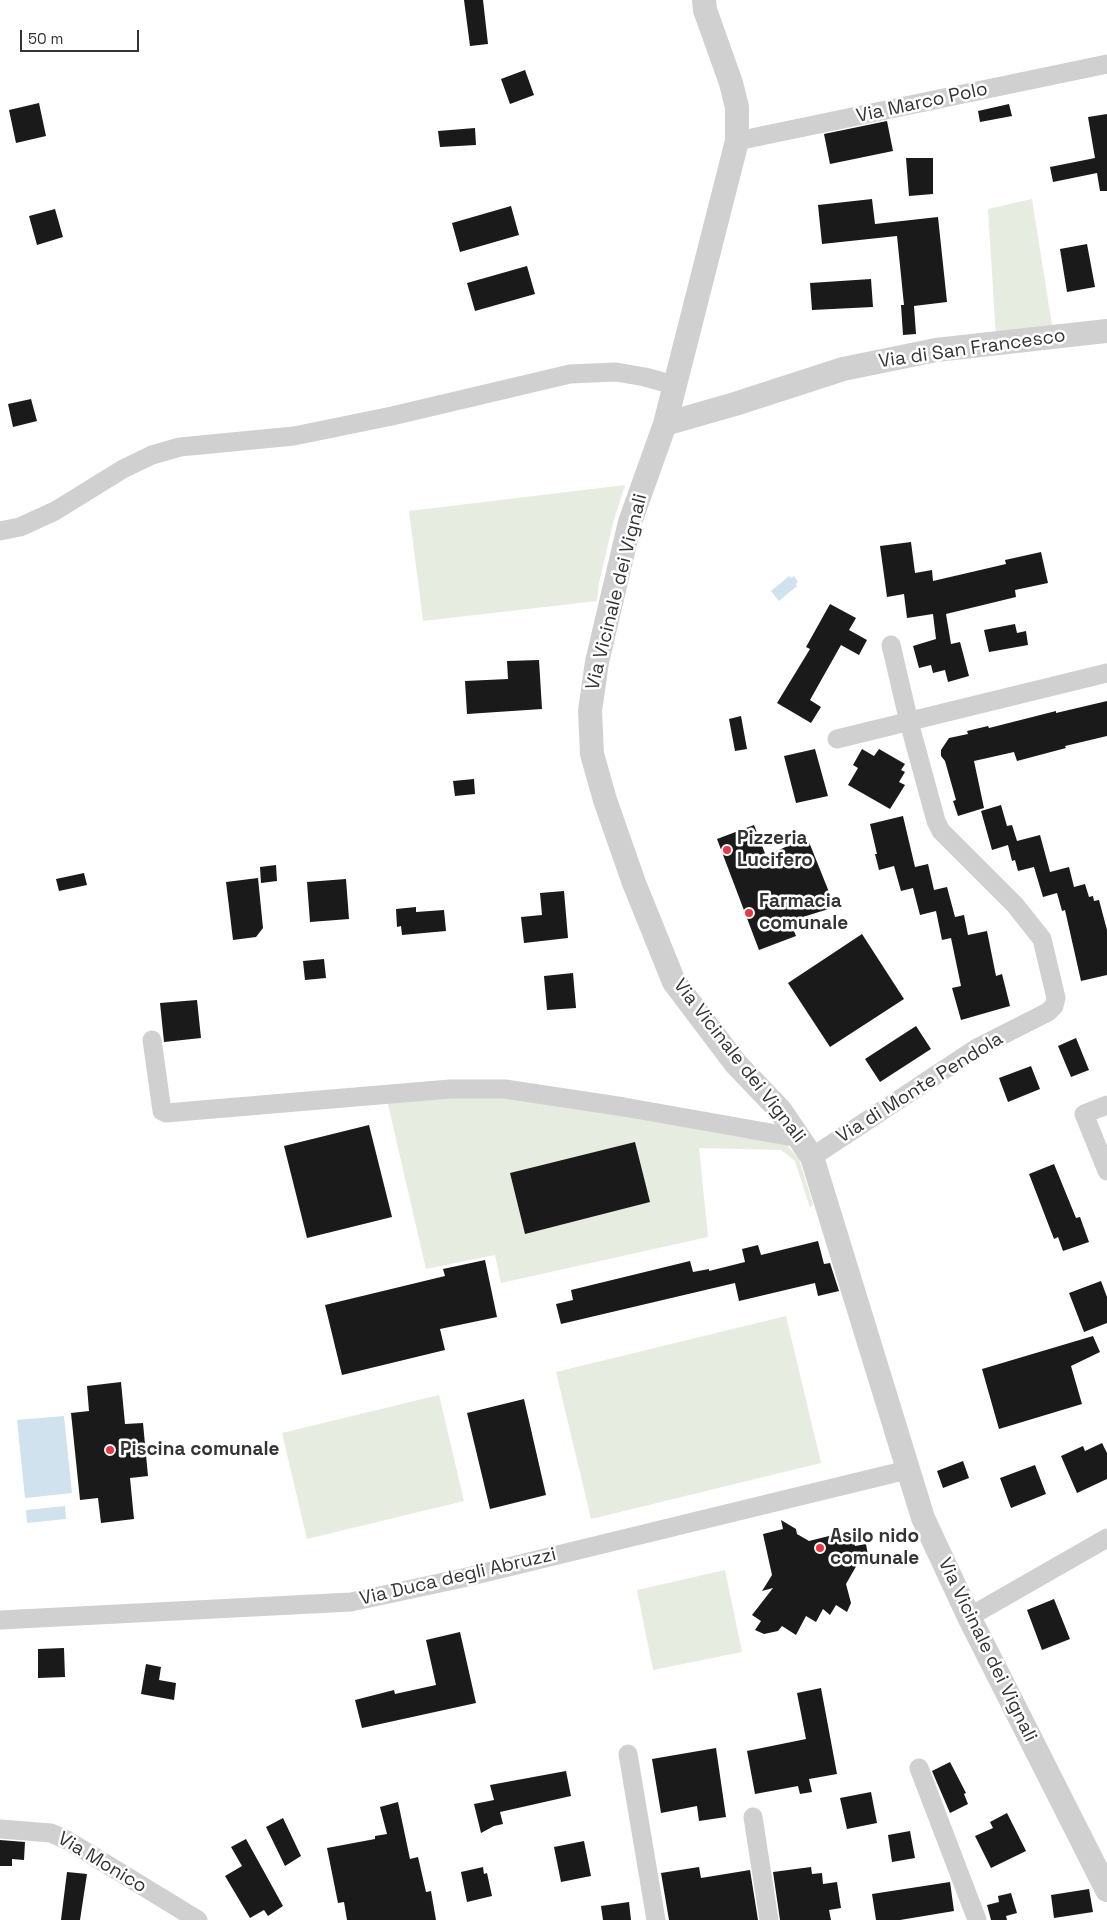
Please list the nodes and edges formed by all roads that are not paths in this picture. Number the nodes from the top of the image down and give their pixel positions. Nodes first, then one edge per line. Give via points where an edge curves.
1 (704, 0) edge
2 (1107, 64) edge
3 (737, 141) junction
4 (1107, 331) edge
5 (674, 385) junction
6 (665, 424) junction
7 (0, 531) edge
8 (891, 645) dead end
9 (1107, 674) edge
10 (909, 722) junction
11 (836, 739) dead end
12 (152, 1040) dead end
13 (1107, 1105) edge
14 (806, 1148) junction
15 (1107, 1171) edge
16 (907, 1470) junction
17 (1107, 1538) edge
18 (969, 1617) junction
19 (0, 1620) edge
20 (628, 1754) dead end
21 (919, 1768) dead end
22 (753, 1817) dead end
23 (0, 1828) edge
24 (1107, 1890) edge
25 (198, 1920) edge
26 (656, 1920) edge
27 (769, 1920) edge
28 (977, 1920) edge

1 - 3 street, Via Vicinale dei Vignali via 737,107
2 - 3 street, Via Marco Polo
3 - 5 street, Via Vicinale dei Vignali
4 - 6 street, Via di San Francesco via 936,350 843,368
5 - 6 street, Via Vicinale dei Vignali
5 - 7 street via 616,372 570,374 294,436 180,448 152,455 46,515 20,527
6 - 14 street, Via Vicinale dei Vignali via 630,522 597,662 590,711 592,754 634,883 674,982 736,1064 780,1110
8 - 10 street, Via di Monte Pendola
9 - 10 street
10 - 11 street
10 - 14 street, Via di Monte Pendola via 941,831 1015,905 1042,939 1056,998 1048,1012 977,1048
12 - 14 street via 162,1111 166,1114 441,1090 506,1089 624,1107
13 - 15 street via 1084,1114
14 - 16 street, Via Vicinale dei Vignali
16 - 18 street, Via Vicinale dei Vignali via 923,1518
16 - 19 street, Via Duca degli Abruzzi via 479,1575 351,1602
17 - 18 street
18 - 24 street, Via Vicinale dei Vignali
20 - 26 street
21 - 28 street
22 - 27 street
23 - 25 street, Via Monico via 51,1833 67,1840

